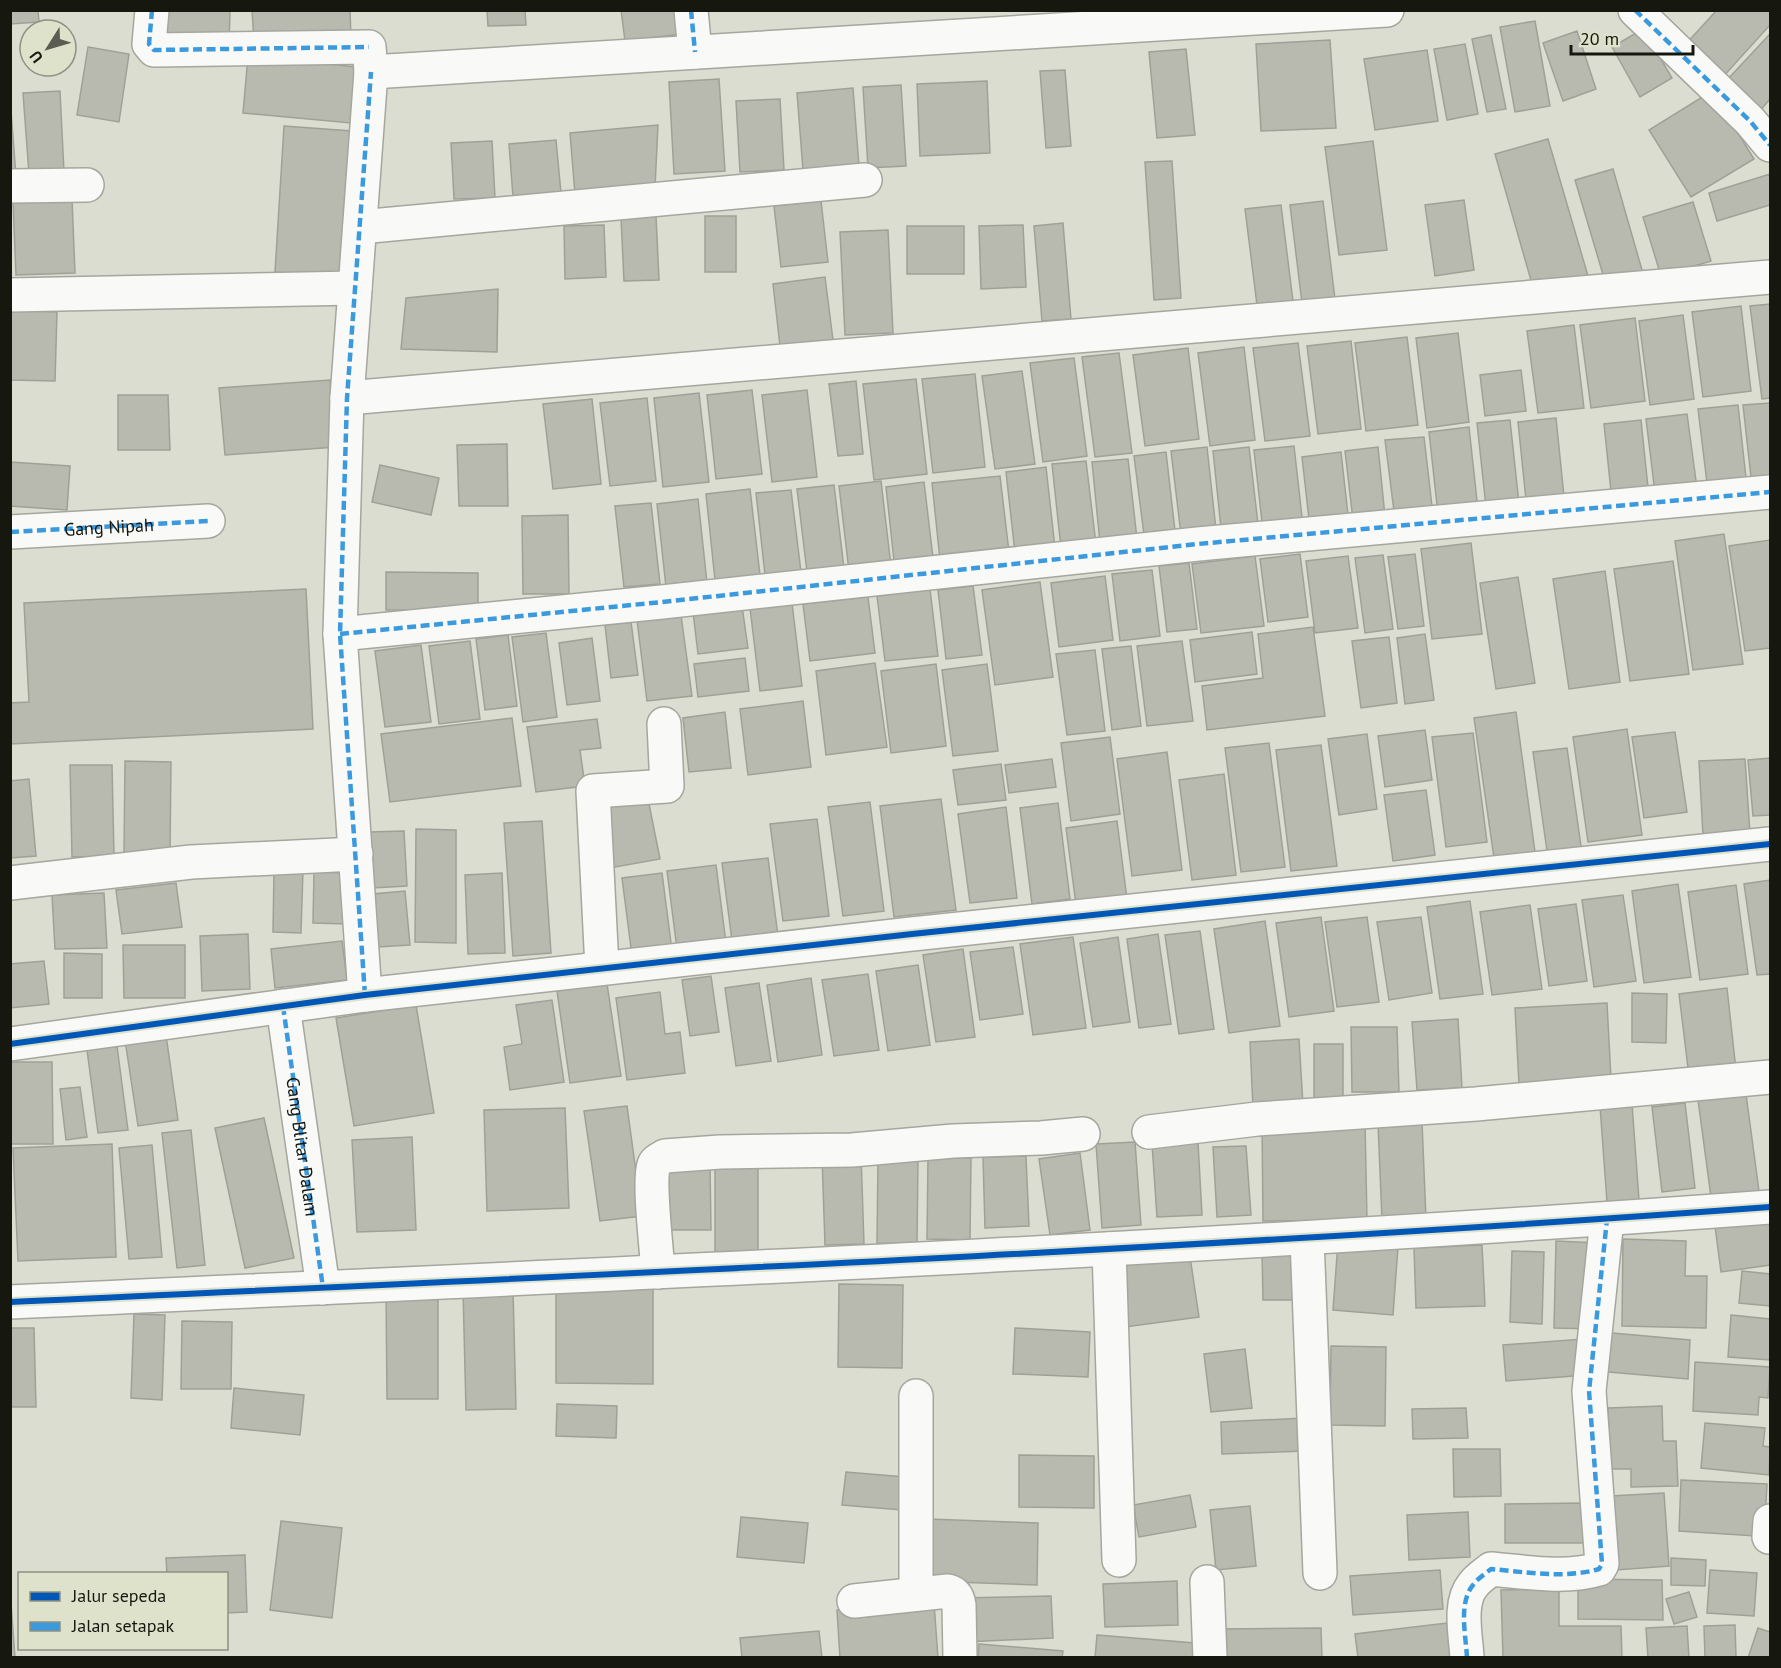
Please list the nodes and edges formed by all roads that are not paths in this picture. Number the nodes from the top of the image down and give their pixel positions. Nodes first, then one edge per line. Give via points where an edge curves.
1 (152, 10) edge
2 (1387, 10) edge
3 (1635, 10) edge
4 (693, 34) edge
5 (371, 72) junction
6 (1770, 145) edge
7 (865, 180) dead end
8 (87, 185) dead end
9 (10, 186) edge
10 (360, 227) junction
11 (1770, 277) edge
12 (355, 288) junction
13 (10, 295) edge
14 (347, 398) junction
15 (1770, 492) edge
16 (208, 521) dead end
17 (10, 532) edge
18 (340, 634) junction
19 (664, 724) dead end
20 (1770, 844) edge
21 (356, 854) junction
22 (10, 883) edge
23 (602, 968) junction
24 (365, 995) junction
25 (283, 1006) junction
26 (10, 1044) edge
27 (1770, 1077) edge
28 (1149, 1132) dead end
29 (1083, 1134) dead end
30 (1770, 1207) edge
31 (1607, 1219) junction
32 (1307, 1238) junction
33 (1109, 1249) junction
34 (658, 1272) junction
35 (323, 1288) junction
36 (10, 1302) edge
37 (916, 1396) dead end
38 (1119, 1560) dead end
39 (1320, 1573) dead end
40 (1207, 1582) dead end
41 (916, 1593) junction
42 (854, 1601) dead end
43 (960, 1658) edge
44 (1210, 1658) edge
45 (1467, 1658) edge

1 - 5 street via 149,44 154,50 369,47
2 - 4 street
3 - 6 street
4 - 5 street
5 - 10 street
7 - 10 street
8 - 9 street
10 - 12 street
11 - 14 street
12 - 13 street
12 - 14 street
14 - 18 street
15 - 18 street via 1198,544
16 - 17 street, Gang Nipah
18 - 21 street
19 - 23 street via 667,786 592,790
20 - 23 street
21 - 22 street via 191,862
21 - 24 street
23 - 24 street
24 - 25 street
25 - 26 street
25 - 35 street, Gang Blitar Dalam
27 - 28 street via 1257,1119
29 - 34 street via 852,1150 664,1156 653,1166
30 - 31 street
31 - 32 street
31 - 45 street via 1590,1391 1602,1564 1594,1571 1561,1574 1491,1569 1467,1595
32 - 33 street
32 - 39 street
33 - 34 street
33 - 38 street
34 - 35 street
35 - 36 street
37 - 41 street
40 - 44 street
41 - 42 street
41 - 43 street via 948,1591 956,1595

